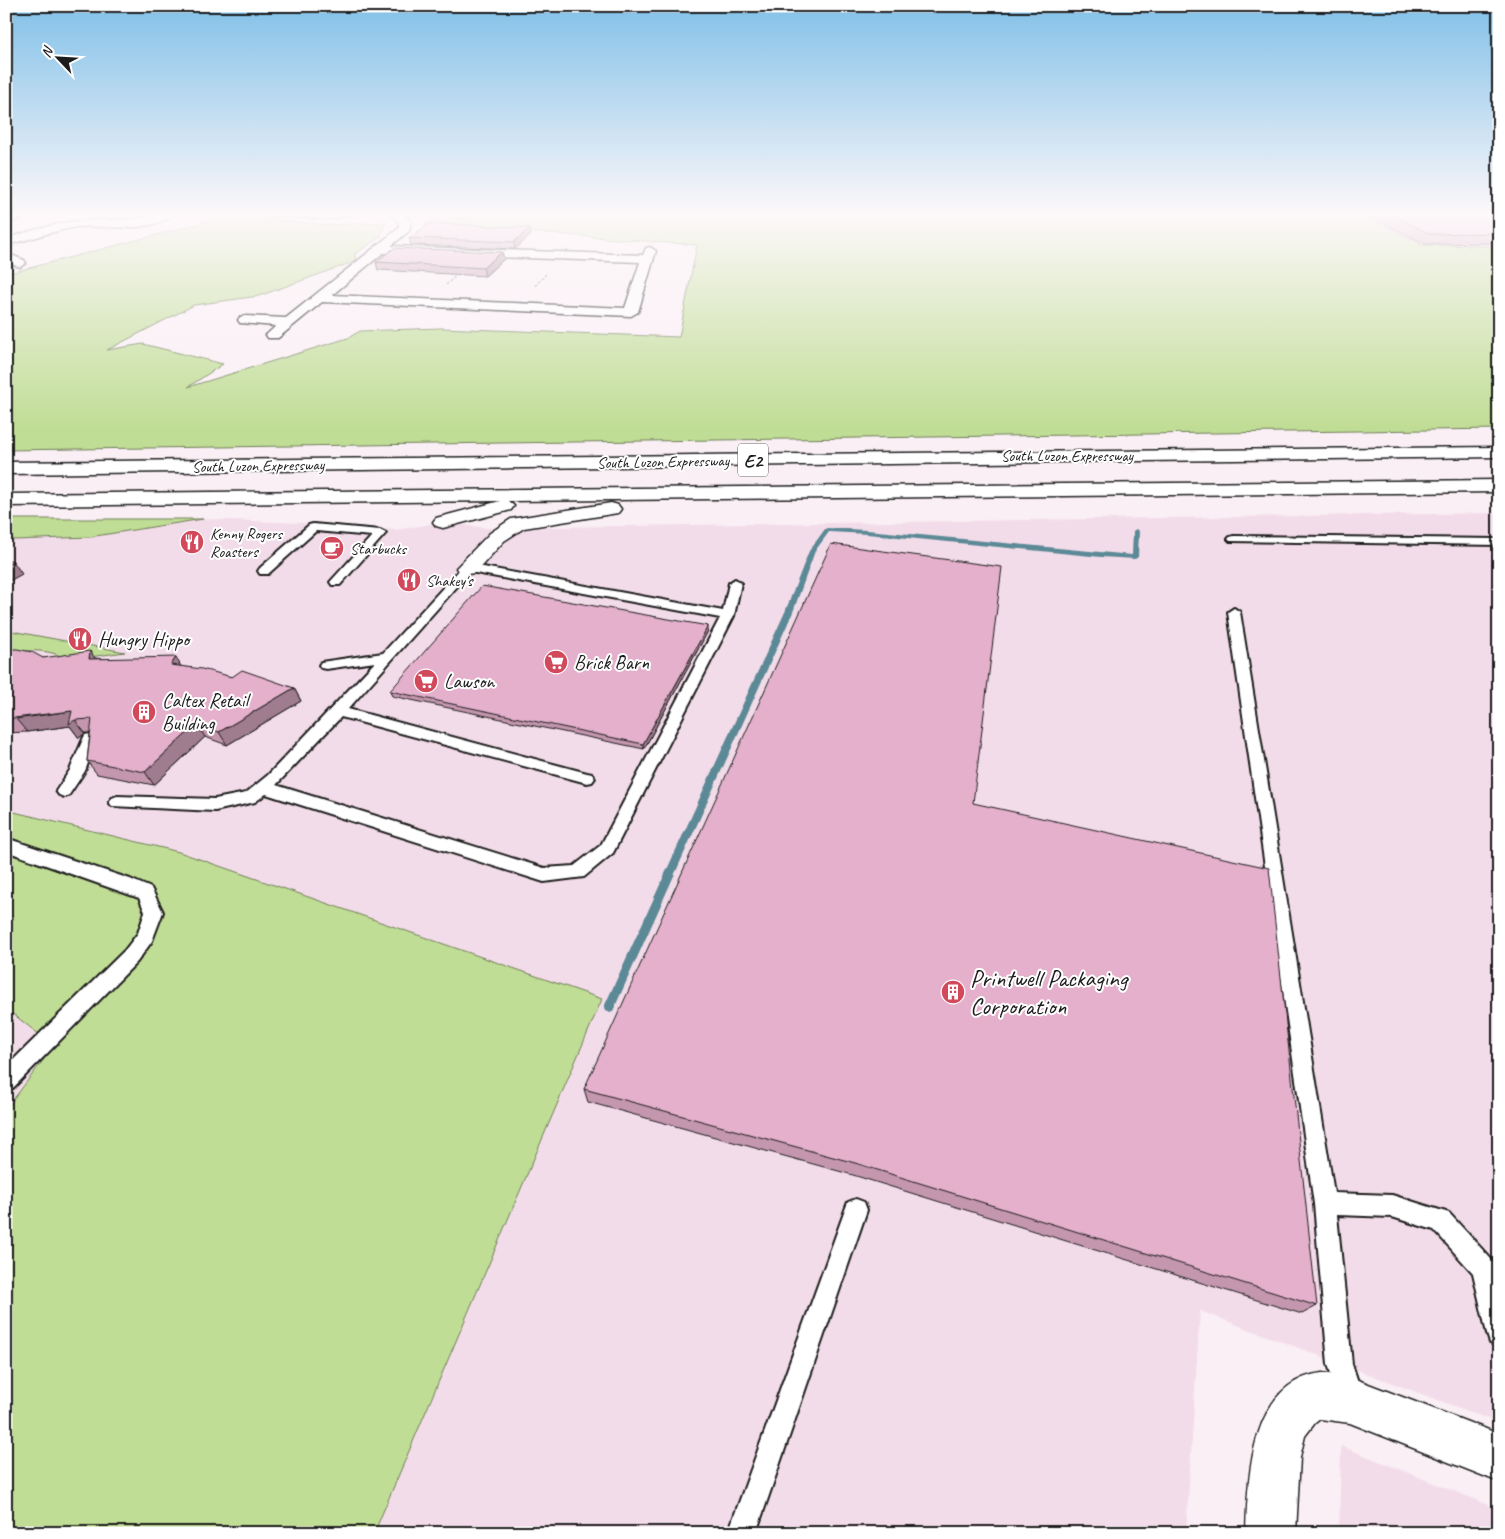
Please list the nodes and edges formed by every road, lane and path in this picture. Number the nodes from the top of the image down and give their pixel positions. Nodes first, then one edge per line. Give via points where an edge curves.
1 (337, 284) edge
2 (447, 284) edge
3 (537, 284) edge
4 (639, 284) edge
5 (319, 298) junction
6 (425, 303) junction
7 (514, 307) junction
8 (245, 320) dead end
9 (289, 322) junction
10 (272, 335) dead end
11 (1499, 452) edge
12 (6, 468) edge
13 (1499, 486) edge
14 (718, 493) junction
15 (548, 496) junction
16 (6, 500) edge
17 (443, 522) dead end
18 (1234, 539) dead end
19 (1499, 542) edge
20 (466, 568) junction
21 (264, 571) dead end
22 (336, 582) dead end
23 (735, 583) dead end
24 (1234, 612) dead end
25 (728, 616) junction
26 (388, 656) junction
27 (326, 665) dead end
28 (338, 711) junction
29 (90, 739) edge
30 (587, 778) dead end
31 (263, 787) junction
32 (64, 791) dead end
33 (117, 802) dead end
34 (6, 844) edge
35 (6, 1081) edge
36 (1325, 1204) junction
37 (856, 1210) dead end
38 (1499, 1334) edge
39 (1350, 1400) junction
40 (1499, 1458) edge
41 (742, 1533) edge
42 (1271, 1533) edge

1 - 5 main road
2 - 6 path
3 - 7 path
4 - 7 main road via 631,312
5 - 6 main road
5 - 9 main road
6 - 7 main road
8 - 9 main road
9 - 10 main road
11 - 12 main road, South Luzon Expressway / E2
13 - 14 main road, South Luzon Expressway / E2
14 - 15 main road, South Luzon Expressway / E2
14 - 20 main road via 518,522 496,538
15 - 16 main road, South Luzon Expressway / E2
15 - 17 main road
18 - 19 lane
20 - 25 lane
20 - 26 lane
21 - 22 lane via 313,527 380,533
23 - 25 lane
24 - 36 lane
25 - 31 lane via 607,849 578,872 544,875
26 - 27 lane
26 - 28 lane
28 - 30 lane
28 - 31 lane
29 - 32 lane
31 - 33 lane via 250,798 215,805
34 - 35 lane via 145,893 154,912 146,936 131,956
36 - 38 lane via 1392,1206 1441,1220 1483,1267
36 - 39 lane via 1340,1364
37 - 41 lane
39 - 40 main road
39 - 42 main road via 1326,1396 1311,1398 1298,1406 1289,1419 1276,1458

